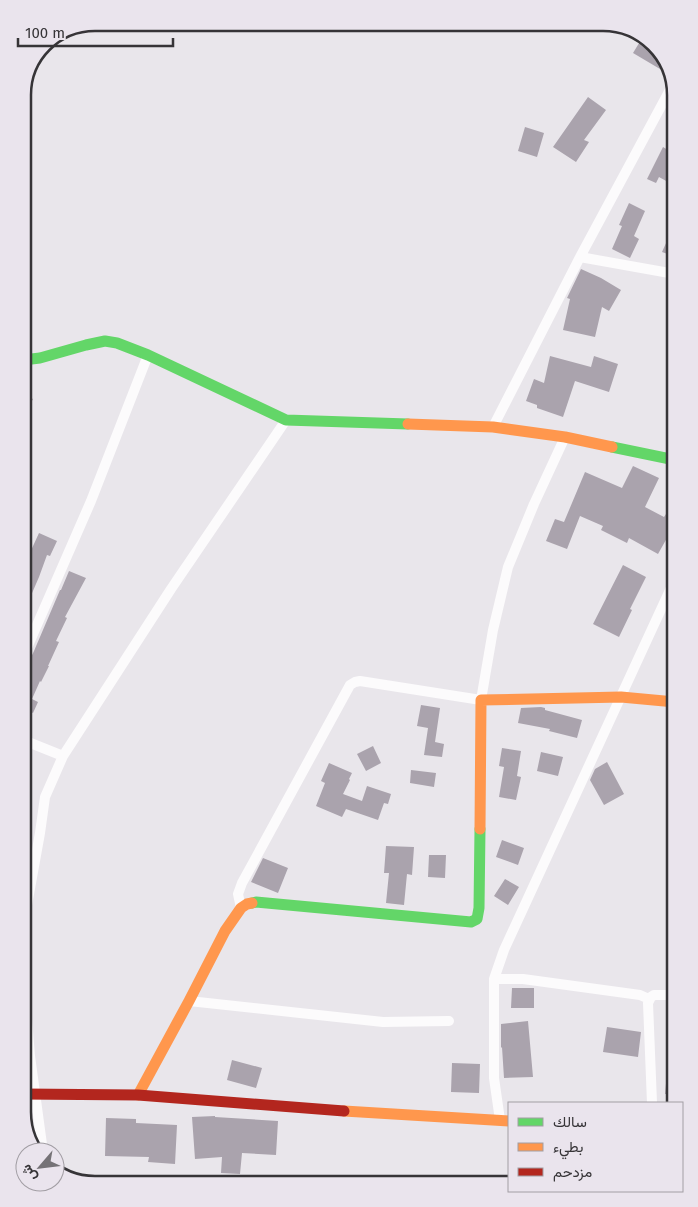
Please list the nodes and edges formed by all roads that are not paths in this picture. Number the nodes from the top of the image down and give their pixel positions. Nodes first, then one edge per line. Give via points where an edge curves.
1 (667, 95) edge
2 (580, 257) junction
3 (667, 272) edge
4 (148, 355) junction
5 (31, 359) edge
6 (286, 420) junction
7 (493, 426) junction
8 (565, 437) junction
9 (667, 458) edge
10 (667, 598) edge
11 (31, 638) edge
12 (621, 697) junction
13 (481, 700) junction
14 (667, 701) edge
15 (31, 744) edge
16 (63, 756) junction
17 (31, 880) edge
18 (240, 908) junction
19 (494, 979) junction
20 (667, 995) edge
21 (649, 1000) junction
22 (189, 1001) junction
23 (449, 1022) dead end
24 (31, 1062) edge
25 (31, 1094) edge
26 (36, 1094) junction
27 (138, 1095) junction
28 (652, 1102) edge
29 (505, 1120) edge
30 (42, 1142) edge

1 - 2 street
2 - 3 street
2 - 7 street
4 - 5 street via 105,341
4 - 6 street
4 - 11 street via 91,501
6 - 7 street
6 - 16 street
7 - 8 street
8 - 9 street
8 - 13 street via 508,567 492,630
10 - 12 street
12 - 13 street
12 - 14 street
12 - 19 street via 504,950
13 - 18 street via 360,681 350,685 242,883 238,894
13 - 18 street via 477,919 471,922 256,902
15 - 16 street
16 - 17 street via 45,797
18 - 22 street
19 - 21 street via 640,995
19 - 29 street via 494,1078
20 - 21 street via 654,995
21 - 28 street
22 - 23 street via 383,1022
22 - 27 street
24 - 26 street
25 - 26 street
26 - 27 street
26 - 30 street
27 - 29 street

